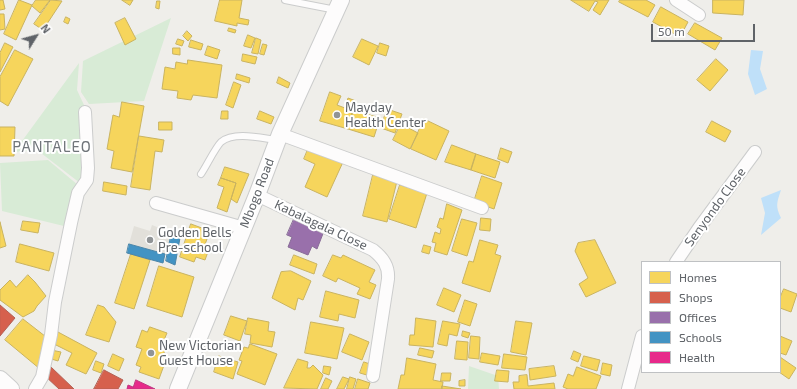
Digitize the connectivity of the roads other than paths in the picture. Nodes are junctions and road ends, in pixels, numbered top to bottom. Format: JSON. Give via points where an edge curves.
{"nodes":[{"id":1,"x":285,"y":0,"type":"edge"},
{"id":2,"x":676,"y":0,"type":"edge"},
{"id":3,"x":339,"y":5,"type":"edge"},
{"id":4,"x":699,"y":15,"type":"dead end"},
{"id":5,"x":85,"y":112,"type":"dead end"},
{"id":6,"x":279,"y":137,"type":"junction"},
{"id":7,"x":755,"y":152,"type":"dead end"},
{"id":8,"x":202,"y":174,"type":"dead end"},
{"id":9,"x":257,"y":195,"type":"junction"},
{"id":10,"x":156,"y":203,"type":"dead end"},
{"id":11,"x":482,"y":208,"type":"dead end"},
{"id":12,"x":244,"y":228,"type":"junction"},
{"id":13,"x":677,"y":261,"type":"edge"},
{"id":14,"x":641,"y":340,"type":"edge"},
{"id":15,"x":373,"y":376,"type":"dead end"},
{"id":16,"x":0,"y":379,"type":"edge"},
{"id":17,"x":11,"y":389,"type":"edge"},
{"id":18,"x":35,"y":389,"type":"edge"},
{"id":19,"x":178,"y":389,"type":"edge"},
{"id":20,"x":628,"y":389,"type":"edge"}],
"edges":[{"from":1,"to":3,"type":"lane"},
{"from":2,"to":4,"type":"street"},
{"from":3,"to":6,"type":"street","name":"Mbogo Road"},
{"from":5,"to":18,"type":"street","via":[[87,180],[78,193],[42,377]]},
{"from":6,"to":8,"type":"lane","via":[[233,137],[221,142]]},
{"from":6,"to":9,"type":"street","name":"Mbogo Road"},
{"from":6,"to":11,"type":"street"},
{"from":7,"to":13,"type":"street","name":"Senyondo Close"},
{"from":9,"to":12,"type":"street","name":"Mbogo Road"},
{"from":9,"to":15,"type":"street","name":"Kabalagala Close","via":[[373,250],[383,260],[389,270]]},
{"from":10,"to":12,"type":"street"},
{"from":12,"to":19,"type":"street","name":"Mbogo Road"},
{"from":14,"to":20,"type":"street"},
{"from":16,"to":17,"type":"street"}]}
